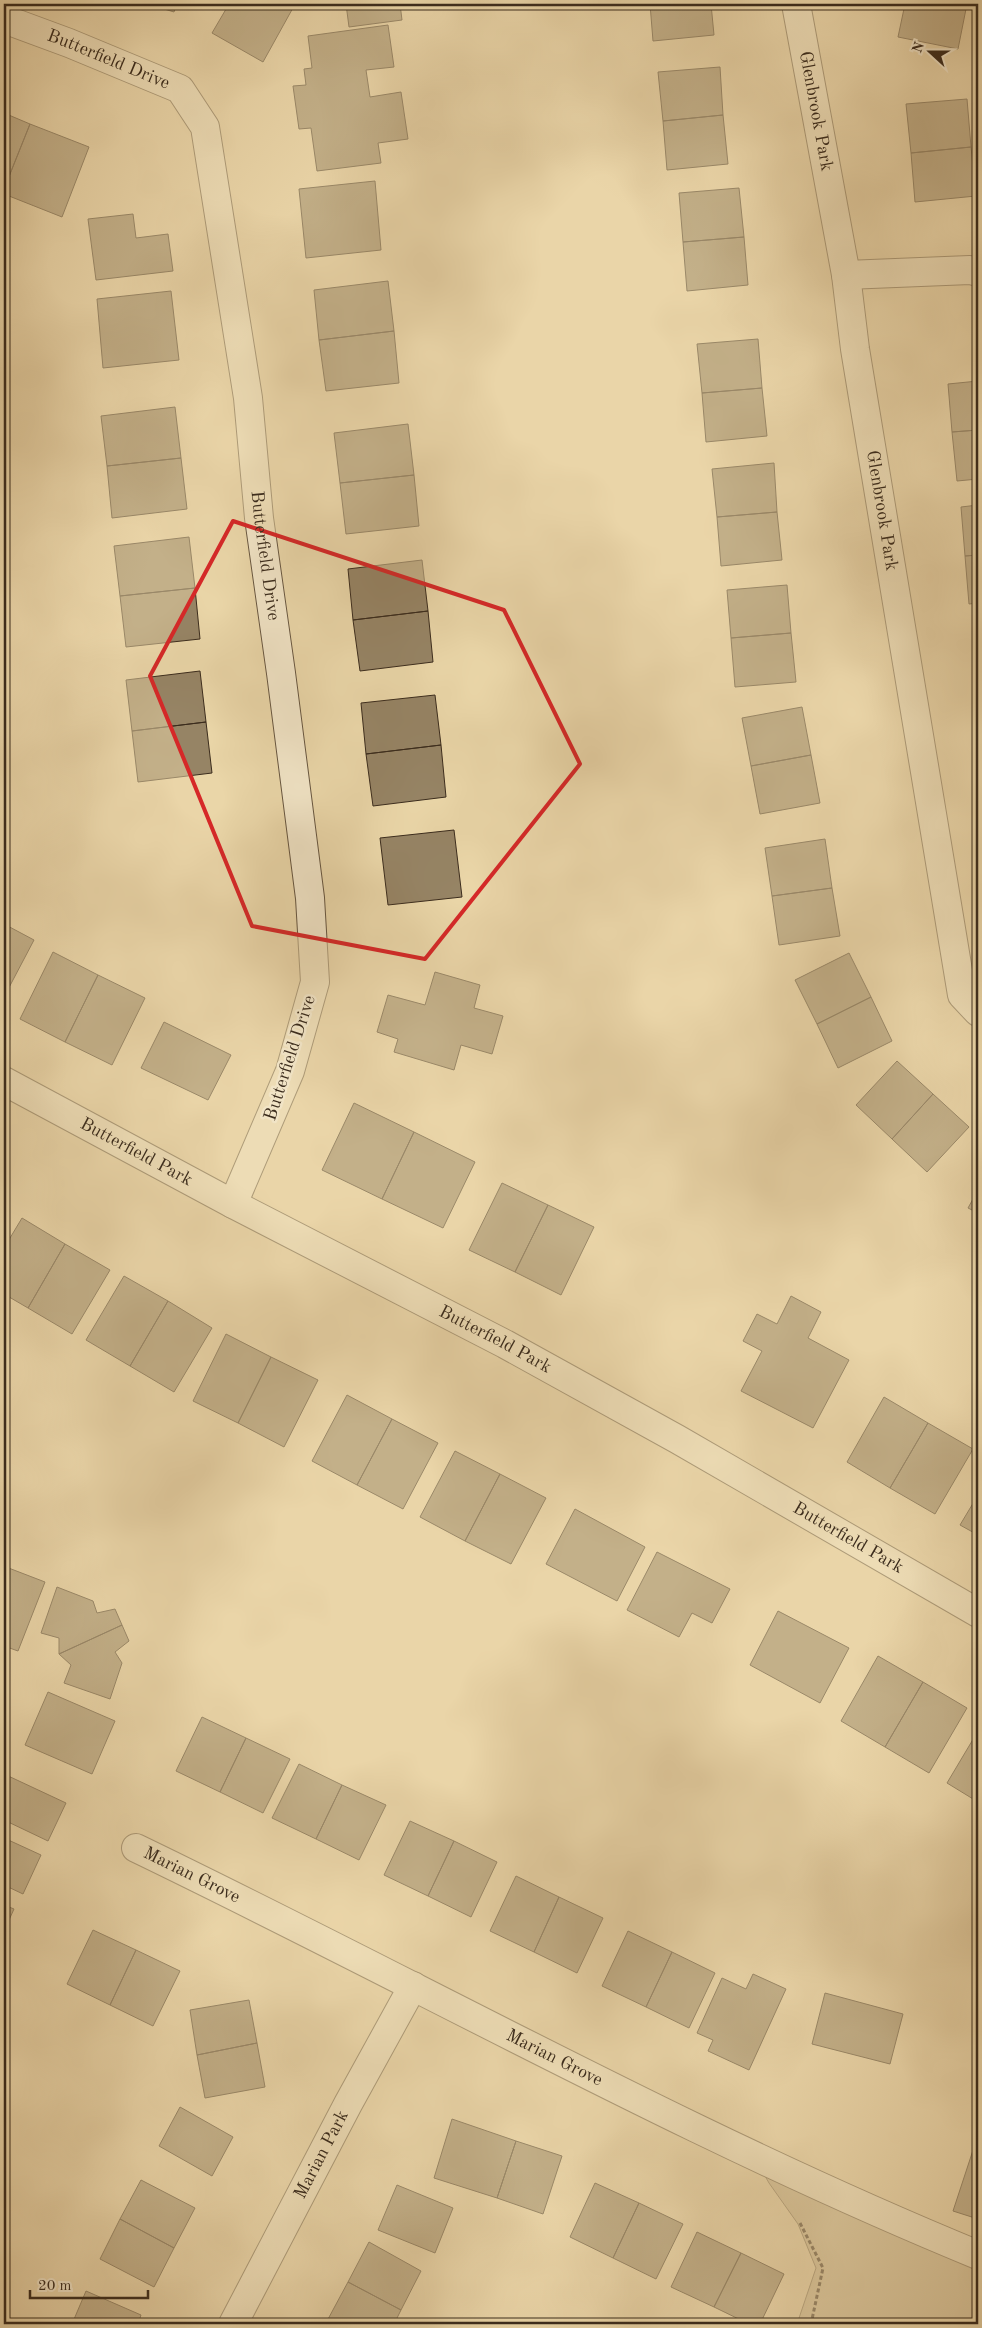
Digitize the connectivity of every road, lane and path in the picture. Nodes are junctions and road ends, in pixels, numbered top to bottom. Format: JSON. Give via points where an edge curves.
{"nodes":[{"id":1,"x":796,"y":4,"type":"edge"},
{"id":2,"x":4,"y":19,"type":"edge"},
{"id":3,"x":978,"y":272,"type":"edge"},
{"id":4,"x":846,"y":275,"type":"junction"},
{"id":5,"x":978,"y":1012,"type":"edge"},
{"id":6,"x":4,"y":1081,"type":"edge"},
{"id":7,"x":233,"y":1204,"type":"junction"},
{"id":8,"x":978,"y":1613,"type":"edge"},
{"id":9,"x":136,"y":1848,"type":"dead end"},
{"id":10,"x":413,"y":1986,"type":"junction"},
{"id":11,"x":800,"y":2223,"type":"dead end"},
{"id":12,"x":978,"y":2255,"type":"edge"},
{"id":13,"x":233,"y":2324,"type":"edge"},
{"id":14,"x":811,"y":2324,"type":"edge"}],
"edges":[{"from":1,"to":4,"type":"street","name":"Glenbrook Park"},
{"from":2,"to":7,"type":"street","name":"Butterfield Drive","via":[[180,89],[205,127],[248,398],[259,518],[310,898],[315,982],[290,1071]]},
{"from":3,"to":4,"type":"street"},
{"from":4,"to":5,"type":"street","name":"Glenbrook Park","via":[[855,349],[962,995]]},
{"from":6,"to":7,"type":"street","name":"Butterfield Park"},
{"from":7,"to":8,"type":"street","name":"Butterfield Park","via":[[505,1344]]},
{"from":9,"to":10,"type":"street","name":"Marian Grove"},
{"from":10,"to":12,"type":"street","name":"Marian Grove","via":[[803,2178]]},
{"from":10,"to":13,"type":"street","name":"Marian Park"},
{"from":11,"to":14,"type":"path","via":[[824,2268]]}]}
